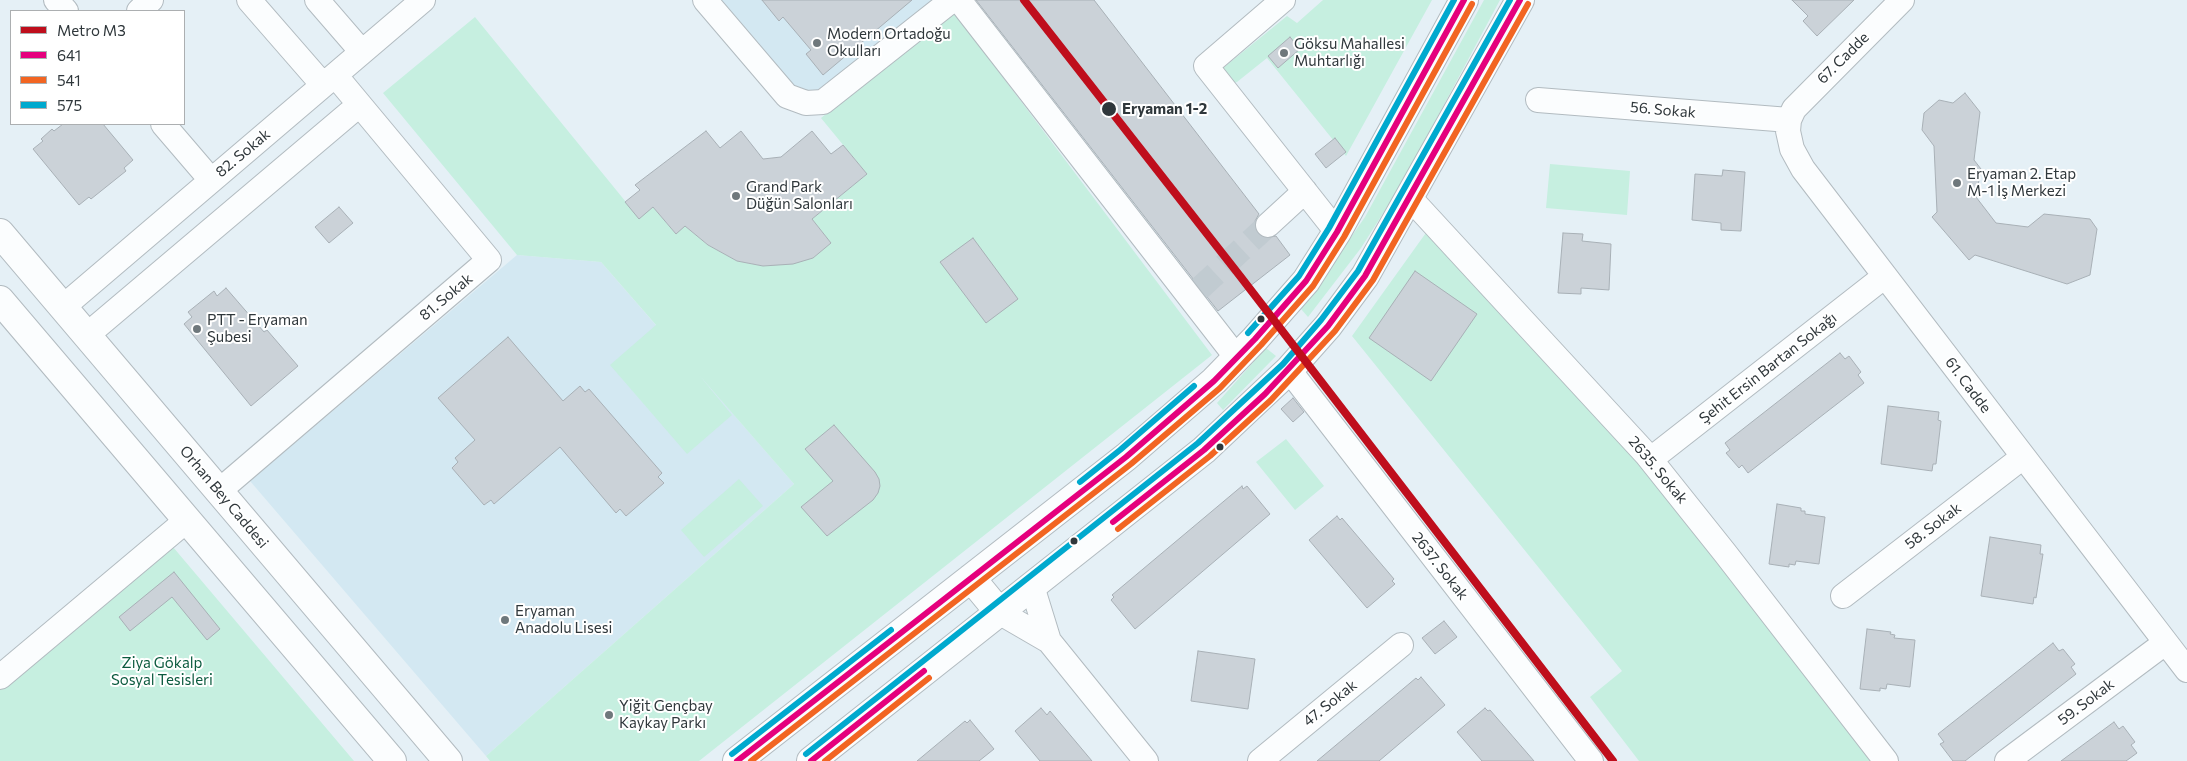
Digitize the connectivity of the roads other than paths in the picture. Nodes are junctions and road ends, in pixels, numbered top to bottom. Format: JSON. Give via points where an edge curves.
{"nodes":[{"id":1,"x":56,"y":0,"type":"edge"},
{"id":2,"x":151,"y":0,"type":"edge"},
{"id":3,"x":249,"y":0,"type":"edge"},
{"id":4,"x":317,"y":0,"type":"edge"},
{"id":5,"x":706,"y":0,"type":"edge"},
{"id":6,"x":952,"y":0,"type":"edge"},
{"id":7,"x":959,"y":0,"type":"edge"},
{"id":8,"x":1282,"y":0,"type":"edge"},
{"id":9,"x":1464,"y":0,"type":"edge"},
{"id":10,"x":1520,"y":0,"type":"edge"},
{"id":11,"x":1902,"y":0,"type":"edge"},
{"id":12,"x":414,"y":3,"type":"edge"},
{"id":13,"x":65,"y":10,"type":"edge"},
{"id":14,"x":140,"y":10,"type":"edge"},
{"id":15,"x":362,"y":52,"type":"junction"},
{"id":16,"x":329,"y":80,"type":"junction"},
{"id":17,"x":1538,"y":100,"type":"dead end"},
{"id":18,"x":359,"y":105,"type":"junction"},
{"id":19,"x":1789,"y":120,"type":"junction"},
{"id":20,"x":164,"y":125,"type":"edge"},
{"id":21,"x":211,"y":180,"type":"junction"},
{"id":22,"x":1305,"y":191,"type":"junction"},
{"id":23,"x":1409,"y":197,"type":"junction"},
{"id":24,"x":1268,"y":226,"type":"tunnel mouth"},
{"id":25,"x":1337,"y":232,"type":"junction"},
{"id":26,"x":0,"y":233,"type":"edge"},
{"id":27,"x":1885,"y":276,"type":"junction"},
{"id":28,"x":0,"y":300,"type":"edge"},
{"id":29,"x":63,"y":307,"type":"junction"},
{"id":30,"x":87,"y":335,"type":"junction"},
{"id":31,"x":1236,"y":358,"type":"junction"},
{"id":32,"x":1289,"y":370,"type":"junction"},
{"id":33,"x":2023,"y":457,"type":"junction"},
{"id":34,"x":1651,"y":459,"type":"junction"},
{"id":35,"x":219,"y":491,"type":"junction"},
{"id":36,"x":187,"y":520,"type":"junction"},
{"id":37,"x":1005,"y":551,"type":"junction"},
{"id":38,"x":971,"y":578,"type":"junction"},
{"id":39,"x":1032,"y":586,"type":"junction"},
{"id":40,"x":1842,"y":596,"type":"dead end"},
{"id":41,"x":999,"y":612,"type":"junction"},
{"id":42,"x":1049,"y":641,"type":"junction"},
{"id":43,"x":2165,"y":643,"type":"junction"},
{"id":44,"x":1401,"y":646,"type":"dead end"},
{"id":45,"x":2187,"y":670,"type":"edge"},
{"id":46,"x":0,"y":677,"type":"edge"},
{"id":47,"x":392,"y":761,"type":"edge"},
{"id":48,"x":448,"y":761,"type":"edge"},
{"id":49,"x":737,"y":761,"type":"edge"},
{"id":50,"x":811,"y":761,"type":"edge"},
{"id":51,"x":1146,"y":761,"type":"edge"},
{"id":52,"x":1260,"y":761,"type":"edge"},
{"id":53,"x":1591,"y":761,"type":"edge"},
{"id":54,"x":1886,"y":761,"type":"edge"},
{"id":55,"x":2007,"y":761,"type":"edge"}],
"edges":[{"from":1,"to":13,"type":"street"},
{"from":2,"to":14,"type":"street"},
{"from":3,"to":16,"type":"street","name":"81. Sokak"},
{"from":4,"to":15,"type":"street"},
{"from":5,"to":6,"type":"street","via":[[787,96],[806,103],[824,102]]},
{"from":7,"to":31,"type":"street","via":[[1194,293]]},
{"from":8,"to":22,"type":"street","via":[[1206,66]]},
{"from":9,"to":25,"type":"main road"},
{"from":10,"to":23,"type":"main road"},
{"from":11,"to":19,"type":"street","name":"67. Cadde","via":[[1799,104]]},
{"from":12,"to":15,"type":"street","name":"82. Sokak"},
{"from":15,"to":16,"type":"street","name":"82. Sokak"},
{"from":16,"to":18,"type":"street","name":"81. Sokak"},
{"from":16,"to":21,"type":"street","name":"82. Sokak"},
{"from":17,"to":19,"type":"street","name":"56. Sokak"},
{"from":18,"to":30,"type":"street"},
{"from":18,"to":35,"type":"street","name":"81. Sokak","via":[[489,260]]},
{"from":19,"to":27,"type":"street","name":"61. Cadde","via":[[1790,143],[1799,162]]},
{"from":20,"to":21,"type":"street"},
{"from":21,"to":29,"type":"street","name":"82. Sokak"},
{"from":22,"to":24,"type":"street"},
{"from":22,"to":25,"type":"street"},
{"from":23,"to":32,"type":"main road","via":[[1365,276],[1328,326]]},
{"from":23,"to":34,"type":"street","name":"2635. Sokak"},
{"from":25,"to":31,"type":"main road","via":[[1306,280]]},
{"from":26,"to":29,"type":"main road","name":"Orhan Bey Caddesi"},
{"from":27,"to":33,"type":"street","name":"61. Cadde"},
{"from":27,"to":34,"type":"street","name":"Şehit Ersin Bartan Sokağı"},
{"from":28,"to":36,"type":"main road"},
{"from":29,"to":30,"type":"main road","name":"Orhan Bey Caddesi"},
{"from":30,"to":35,"type":"main road","name":"Orhan Bey Caddesi"},
{"from":31,"to":37,"type":"main road","via":[[1214,381],[1126,456]]},
{"from":32,"to":39,"type":"main road","via":[[1204,450]]},
{"from":32,"to":53,"type":"street","name":"2637. Sokak"},
{"from":33,"to":40,"type":"street","name":"58. Sokak"},
{"from":33,"to":43,"type":"street","name":"61. Cadde"},
{"from":34,"to":54,"type":"street","name":"2635. Sokak"},
{"from":35,"to":48,"type":"main road","name":"Orhan Bey Caddesi"},
{"from":36,"to":46,"type":"street"},
{"from":36,"to":47,"type":"main road"},
{"from":37,"to":38,"type":"main road"},
{"from":37,"to":39,"type":"main road"},
{"from":38,"to":41,"type":"main road"},
{"from":38,"to":49,"type":"main road"},
{"from":39,"to":41,"type":"main road"},
{"from":39,"to":42,"type":"street"},
{"from":41,"to":42,"type":"street"},
{"from":41,"to":50,"type":"main road"},
{"from":42,"to":51,"type":"street"},
{"from":43,"to":45,"type":"street","name":"61. Cadde"},
{"from":43,"to":55,"type":"street","name":"59. Sokak"},
{"from":44,"to":52,"type":"street","name":"47. Sokak"}]}
